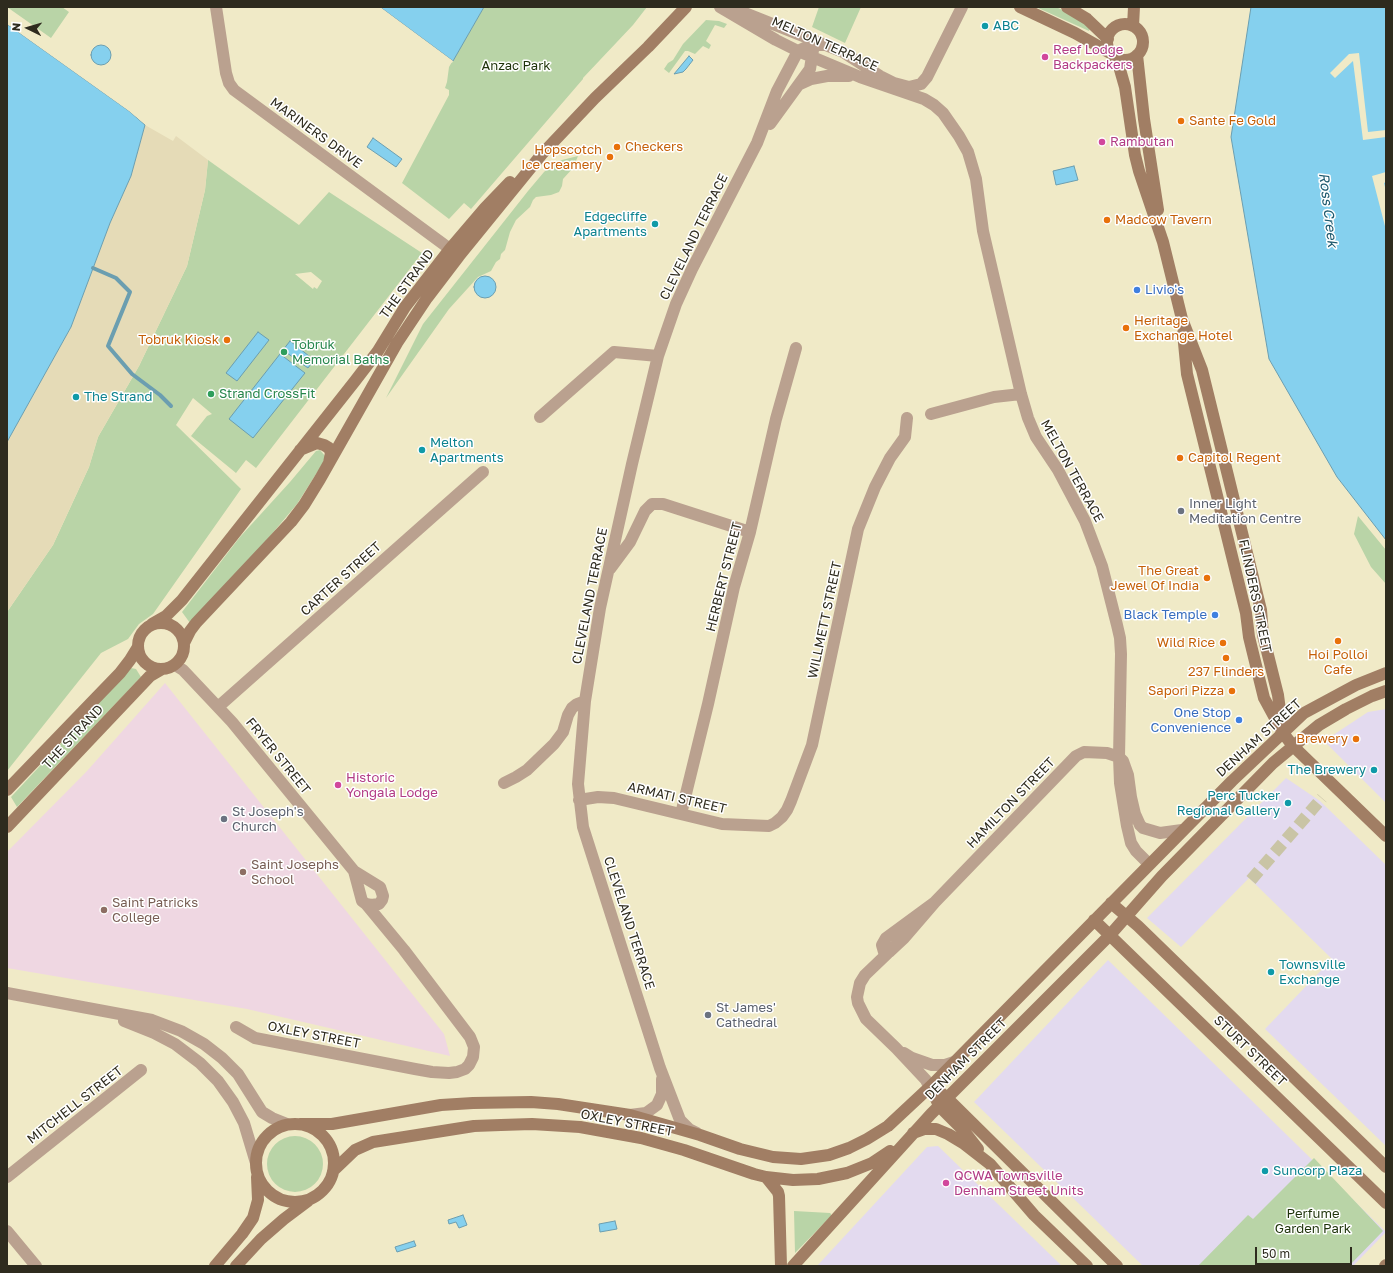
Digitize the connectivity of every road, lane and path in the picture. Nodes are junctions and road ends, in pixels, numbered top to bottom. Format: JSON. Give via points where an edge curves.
{"nodes":[{"id":1,"x":216,"y":7,"type":"edge"},
{"id":2,"x":686,"y":7,"type":"edge"},
{"id":3,"x":720,"y":7,"type":"edge"},
{"id":4,"x":730,"y":7,"type":"edge"},
{"id":5,"x":962,"y":7,"type":"edge"},
{"id":6,"x":1020,"y":7,"type":"edge"},
{"id":7,"x":1067,"y":7,"type":"edge"},
{"id":8,"x":1134,"y":7,"type":"edge"},
{"id":9,"x":1133,"y":26,"type":"junction"},
{"id":10,"x":799,"y":34,"type":"junction"},
{"id":11,"x":1108,"y":39,"type":"junction"},
{"id":12,"x":826,"y":45,"type":"junction"},
{"id":13,"x":798,"y":51,"type":"junction"},
{"id":14,"x":812,"y":51,"type":"junction"},
{"id":15,"x":1113,"y":55,"type":"junction"},
{"id":16,"x":1137,"y":55,"type":"junction"},
{"id":17,"x":860,"y":77,"type":"junction"},
{"id":18,"x":927,"y":77,"type":"junction"},
{"id":19,"x":799,"y":84,"type":"junction"},
{"id":20,"x":943,"y":113,"type":"junction"},
{"id":21,"x":757,"y":143,"type":"junction"},
{"id":22,"x":1163,"y":242,"type":"junction"},
{"id":23,"x":454,"y":252,"type":"junction"},
{"id":24,"x":796,"y":348,"type":"dead end"},
{"id":25,"x":658,"y":356,"type":"junction"},
{"id":26,"x":1021,"y":394,"type":"junction"},
{"id":27,"x":931,"y":414,"type":"dead end"},
{"id":28,"x":540,"y":418,"type":"dead end"},
{"id":29,"x":907,"y":418,"type":"dead end"},
{"id":30,"x":299,"y":451,"type":"junction"},
{"id":31,"x":329,"y":464,"type":"junction"},
{"id":32,"x":483,"y":472,"type":"dead end"},
{"id":33,"x":750,"y":532,"type":"junction"},
{"id":34,"x":607,"y":572,"type":"junction"},
{"id":35,"x":152,"y":624,"type":"junction"},
{"id":36,"x":184,"y":644,"type":"junction"},
{"id":37,"x":138,"y":647,"type":"junction"},
{"id":38,"x":175,"y":665,"type":"junction"},
{"id":39,"x":162,"y":669,"type":"junction"},
{"id":40,"x":1386,"y":673,"type":"edge"},
{"id":41,"x":1386,"y":691,"type":"edge"},
{"id":42,"x":1386,"y":695,"type":"edge"},
{"id":43,"x":1372,"y":696,"type":"junction"},
{"id":44,"x":585,"y":701,"type":"junction"},
{"id":45,"x":218,"y":708,"type":"junction"},
{"id":46,"x":1283,"y":733,"type":"junction"},
{"id":47,"x":1293,"y":746,"type":"junction"},
{"id":48,"x":1119,"y":757,"type":"junction"},
{"id":49,"x":504,"y":782,"type":"dead end"},
{"id":50,"x":7,"y":790,"type":"edge"},
{"id":51,"x":579,"y":800,"type":"junction"},
{"id":52,"x":681,"y":814,"type":"junction"},
{"id":53,"x":1140,"y":825,"type":"junction"},
{"id":54,"x":769,"y":826,"type":"joint"},
{"id":55,"x":7,"y":827,"type":"edge"},
{"id":56,"x":1128,"y":829,"type":"junction"},
{"id":57,"x":1182,"y":830,"type":"junction"},
{"id":58,"x":1386,"y":836,"type":"edge"},
{"id":59,"x":1149,"y":864,"type":"junction"},
{"id":60,"x":354,"y":871,"type":"junction"},
{"id":61,"x":1162,"y":876,"type":"junction"},
{"id":62,"x":1111,"y":903,"type":"junction"},
{"id":63,"x":366,"y":904,"type":"junction"},
{"id":64,"x":1128,"y":917,"type":"junction"},
{"id":65,"x":1094,"y":920,"type":"junction"},
{"id":66,"x":1110,"y":935,"type":"junction"},
{"id":67,"x":7,"y":993,"type":"edge"},
{"id":68,"x":100,"y":1011,"type":"junction"},
{"id":69,"x":236,"y":1027,"type":"dead end"},
{"id":70,"x":204,"y":1044,"type":"junction"},
{"id":71,"x":896,"y":1048,"type":"junction"},
{"id":72,"x":954,"y":1062,"type":"junction"},
{"id":73,"x":660,"y":1068,"type":"junction"},
{"id":74,"x":415,"y":1069,"type":"joint"},
{"id":75,"x":141,"y":1070,"type":"dead end"},
{"id":76,"x":211,"y":1074,"type":"junction"},
{"id":77,"x":929,"y":1084,"type":"junction"},
{"id":78,"x":939,"y":1106,"type":"junction"},
{"id":79,"x":630,"y":1115,"type":"junction"},
{"id":80,"x":287,"y":1124,"type":"junction"},
{"id":81,"x":301,"y":1124,"type":"junction"},
{"id":82,"x":912,"y":1134,"type":"junction"},
{"id":83,"x":700,"y":1135,"type":"junction"},
{"id":84,"x":849,"y":1148,"type":"joint"},
{"id":85,"x":990,"y":1164,"type":"junction"},
{"id":86,"x":256,"y":1165,"type":"junction"},
{"id":87,"x":1386,"y":1168,"type":"edge"},
{"id":88,"x":333,"y":1170,"type":"junction"},
{"id":89,"x":7,"y":1177,"type":"edge"},
{"id":90,"x":766,"y":1177,"type":"junction"},
{"id":91,"x":312,"y":1198,"type":"junction"},
{"id":92,"x":1386,"y":1203,"type":"edge"},
{"id":93,"x":7,"y":1231,"type":"edge"},
{"id":94,"x":36,"y":1266,"type":"edge"},
{"id":95,"x":215,"y":1266,"type":"edge"},
{"id":96,"x":236,"y":1266,"type":"edge"},
{"id":97,"x":780,"y":1266,"type":"edge"},
{"id":98,"x":793,"y":1266,"type":"edge"},
{"id":99,"x":1086,"y":1266,"type":"edge"},
{"id":100,"x":1117,"y":1266,"type":"edge"}],
"edges":[{"from":1,"to":23,"type":"street","name":"MARINERS DRIVE","via":[[226,73],[234,90]]},
{"from":2,"to":23,"type":"main road","name":"THE STRAND","via":[[542,154],[494,198]]},
{"from":3,"to":13,"type":"street","name":"MELTON TERRACE"},
{"from":4,"to":10,"type":"street","name":"MELTON TERRACE"},
{"from":5,"to":18,"type":"street"},
{"from":6,"to":15,"type":"main road","via":[[1075,33]]},
{"from":7,"to":11,"type":"main road","via":[[1086,19]]},
{"from":8,"to":9,"type":"main road"},
{"from":9,"to":11,"type":"main road","via":[[1124,24],[1115,27]]},
{"from":9,"to":16,"type":"main road","via":[[1142,37],[1142,47]]},
{"from":10,"to":12,"type":"street","name":"MELTON TERRACE"},
{"from":10,"to":14,"type":"street","via":[[806,39]]},
{"from":11,"to":15,"type":"main road"},
{"from":12,"to":14,"type":"street"},
{"from":12,"to":18,"type":"street","name":"MELTON TERRACE","via":[[852,56],[880,76],[904,87],[917,86]]},
{"from":13,"to":14,"type":"street","name":"MELTON TERRACE"},
{"from":13,"to":21,"type":"street","name":"CLEVELAND TERRACE","via":[[777,91]]},
{"from":14,"to":17,"type":"street","name":"MELTON TERRACE"},
{"from":14,"to":19,"type":"street","name":"CLEVELAND TERRACE","via":[[810,69]]},
{"from":15,"to":16,"type":"main road","via":[[1123,59]]},
{"from":15,"to":22,"type":"main road","name":"FLINDERS STREET","via":[[1125,87],[1139,171]]},
{"from":16,"to":22,"type":"main road","name":"FLINDERS STREET"},
{"from":17,"to":19,"type":"street","via":[[827,76]]},
{"from":17,"to":20,"type":"street","name":"MELTON TERRACE","via":[[919,97]]},
{"from":18,"to":20,"type":"street","name":"MELTON TERRACE","via":[[927,88]]},
{"from":19,"to":21,"type":"street","name":"CLEVELAND TERRACE"},
{"from":20,"to":26,"type":"street","name":"MELTON TERRACE","via":[[964,144],[974,168],[983,231]]},
{"from":21,"to":25,"type":"street","name":"CLEVELAND TERRACE","via":[[692,269],[676,304]]},
{"from":22,"to":46,"type":"main road","name":"FLINDERS STREET","via":[[1182,319],[1202,370],[1261,610],[1263,635],[1278,695]]},
{"from":23,"to":30,"type":"main road","name":"THE STRAND","via":[[404,307],[366,367]]},
{"from":23,"to":31,"type":"main road","name":"THE STRAND","via":[[397,343]]},
{"from":24,"to":33,"type":"street","name":"HERBERT STREET","via":[[776,419]]},
{"from":25,"to":28,"type":"street","via":[[614,352]]},
{"from":25,"to":34,"type":"street","name":"CLEVELAND TERRACE"},
{"from":26,"to":27,"type":"street","via":[[994,397]]},
{"from":26,"to":48,"type":"street","name":"MELTON TERRACE","via":[[1032,428],[1079,509],[1102,566],[1120,638]]},
{"from":29,"to":54,"type":"street","name":"WILLMETT STREET","via":[[905,437],[890,458],[875,487],[858,529],[812,745],[787,810]]},
{"from":30,"to":31,"type":"main road","via":[[313,444],[322,444],[328,447],[331,453]]},
{"from":30,"to":35,"type":"main road","name":"THE STRAND","via":[[182,600],[166,616]]},
{"from":31,"to":36,"type":"main road","name":"THE STRAND","via":[[291,522],[196,624]]},
{"from":32,"to":45,"type":"street","name":"CARTER STREET"},
{"from":33,"to":34,"type":"street","via":[[663,504],[652,504],[645,511],[630,542]]},
{"from":33,"to":52,"type":"street","name":"HERBERT STREET","via":[[734,587]]},
{"from":34,"to":44,"type":"street","name":"CLEVELAND TERRACE"},
{"from":35,"to":36,"type":"main road","via":[[160,622],[174,626]]},
{"from":35,"to":37,"type":"main road","via":[[141,634]]},
{"from":36,"to":38,"type":"main road","via":[[184,653]]},
{"from":37,"to":39,"type":"main road","via":[[146,664]]},
{"from":37,"to":50,"type":"main road","name":"THE STRAND","via":[[120,672]]},
{"from":38,"to":39,"type":"main road"},
{"from":38,"to":45,"type":"street","name":"FRYER STREET","via":[[183,670]]},
{"from":39,"to":55,"type":"main road","name":"THE STRAND","via":[[150,676]]},
{"from":40,"to":46,"type":"main road","name":"DENHAM STREET","via":[[1318,705]]},
{"from":41,"to":43,"type":"main road","name":"DENHAM STREET"},
{"from":42,"to":43,"type":"street"},
{"from":43,"to":47,"type":"main road","name":"DENHAM STREET","via":[[1319,725]]},
{"from":44,"to":49,"type":"street","via":[[572,708],[563,732],[554,744],[527,770]]},
{"from":44,"to":51,"type":"street","name":"CLEVELAND TERRACE","via":[[578,773]]},
{"from":45,"to":60,"type":"street","name":"FRYER STREET"},
{"from":46,"to":47,"type":"main road"},
{"from":46,"to":57,"type":"main road","name":"DENHAM STREET"},
{"from":47,"to":58,"type":"main road"},
{"from":47,"to":61,"type":"main road","name":"DENHAM STREET","via":[[1273,763]]},
{"from":48,"to":53,"type":"street","name":"MELTON TERRACE","via":[[1127,769],[1132,804]]},
{"from":48,"to":56,"type":"street","name":"MELTON TERRACE","via":[[1120,783]]},
{"from":48,"to":71,"type":"street","name":"HAMILTON STREET","via":[[1089,752],[1076,756],[862,979],[857,997],[860,1009],[866,1019]]},
{"from":51,"to":52,"type":"street","name":"ARMATI STREET","via":[[610,798]]},
{"from":51,"to":73,"type":"street","name":"CLEVELAND TERRACE","via":[[583,827]]},
{"from":52,"to":54,"type":"street","name":"ARMATI STREET","via":[[722,824]]},
{"from":53,"to":56,"type":"street"},
{"from":53,"to":57,"type":"street","via":[[1154,832]]},
{"from":56,"to":59,"type":"street","name":"MELTON TERRACE","via":[[1134,848]]},
{"from":57,"to":59,"type":"main road","name":"DENHAM STREET"},
{"from":59,"to":61,"type":"main road"},
{"from":59,"to":62,"type":"main road","name":"DENHAM STREET"},
{"from":60,"to":63,"type":"street","name":"FRYER STREET","via":[[361,898]]},
{"from":60,"to":63,"type":"street","name":"FRYER STREET","via":[[378,885],[382,891],[379,904]]},
{"from":61,"to":64,"type":"main road","name":"DENHAM STREET"},
{"from":62,"to":64,"type":"main road","name":"STURT STREET"},
{"from":62,"to":65,"type":"main road","name":"DENHAM STREET"},
{"from":63,"to":74,"type":"street","name":"FRYER STREET","via":[[453,1013],[474,1047],[471,1062],[462,1071],[440,1073]]},
{"from":64,"to":66,"type":"main road","name":"DENHAM STREET"},
{"from":64,"to":87,"type":"main road","name":"STURT STREET"},
{"from":65,"to":66,"type":"main road","name":"STURT STREET"},
{"from":65,"to":72,"type":"main road","name":"DENHAM STREET"},
{"from":66,"to":78,"type":"main road","name":"DENHAM STREET"},
{"from":66,"to":92,"type":"main road","name":"STURT STREET"},
{"from":67,"to":68,"type":"street"},
{"from":68,"to":70,"type":"street","via":[[152,1020],[181,1031]]},
{"from":68,"to":76,"type":"street","via":[[164,1038],[188,1053]]},
{"from":69,"to":74,"type":"street","name":"OXLEY STREET","via":[[255,1038]]},
{"from":70,"to":76,"type":"street","via":[[204,1060]]},
{"from":70,"to":80,"type":"street","via":[[234,1070],[262,1112]]},
{"from":71,"to":72,"type":"street","via":[[912,1058],[932,1065]]},
{"from":71,"to":77,"type":"street"},
{"from":72,"to":77,"type":"main road","name":"DENHAM STREET"},
{"from":73,"to":79,"type":"street","name":"CLEVELAND TERRACE","via":[[662,1087],[657,1106],[646,1113]]},
{"from":73,"to":83,"type":"street","name":"CLEVELAND TERRACE","via":[[680,1120]]},
{"from":75,"to":89,"type":"street","name":"MITCHELL STREET"},
{"from":76,"to":86,"type":"street","via":[[239,1114],[249,1137]]},
{"from":77,"to":78,"type":"main road"},
{"from":77,"to":78,"type":"main road","via":[[932,1102]]},
{"from":77,"to":84,"type":"main road","name":"DENHAM STREET","via":[[888,1126]]},
{"from":78,"to":82,"type":"main road","name":"DENHAM STREET"},
{"from":78,"to":85,"type":"main road"},
{"from":78,"to":100,"type":"main road"},
{"from":79,"to":81,"type":"main road","name":"OXLEY STREET","via":[[558,1104],[487,1102],[441,1105],[332,1124]]},
{"from":79,"to":83,"type":"main road","name":"OXLEY STREET"},
{"from":80,"to":81,"type":"main road"},
{"from":80,"to":86,"type":"main road","via":[[275,1129],[265,1138],[258,1150]]},
{"from":81,"to":88,"type":"main road","via":[[318,1130],[324,1136],[333,1152]]},
{"from":82,"to":85,"type":"main road","via":[[924,1129],[940,1130]]},
{"from":82,"to":90,"type":"main road","name":"OXLEY STREET","via":[[880,1158],[848,1173],[806,1180]]},
{"from":82,"to":98,"type":"main road","name":"DENHAM STREET"},
{"from":83,"to":84,"type":"main road","name":"OXLEY STREET","via":[[773,1157],[801,1159],[829,1155]]},
{"from":85,"to":99,"type":"main road","via":[[1034,1215]]},
{"from":86,"to":91,"type":"main road","via":[[261,1182],[270,1193],[291,1202]]},
{"from":86,"to":95,"type":"main road","via":[[258,1200],[253,1218]]},
{"from":88,"to":90,"type":"main road","name":"OXLEY STREET","via":[[355,1150],[382,1140],[474,1126],[532,1124],[580,1127],[641,1138]]},
{"from":88,"to":91,"type":"main road","via":[[328,1184]]},
{"from":90,"to":97,"type":"main road","via":[[779,1196]]},
{"from":91,"to":96,"type":"main road","via":[[261,1239]]},
{"from":93,"to":94,"type":"street"}]}
